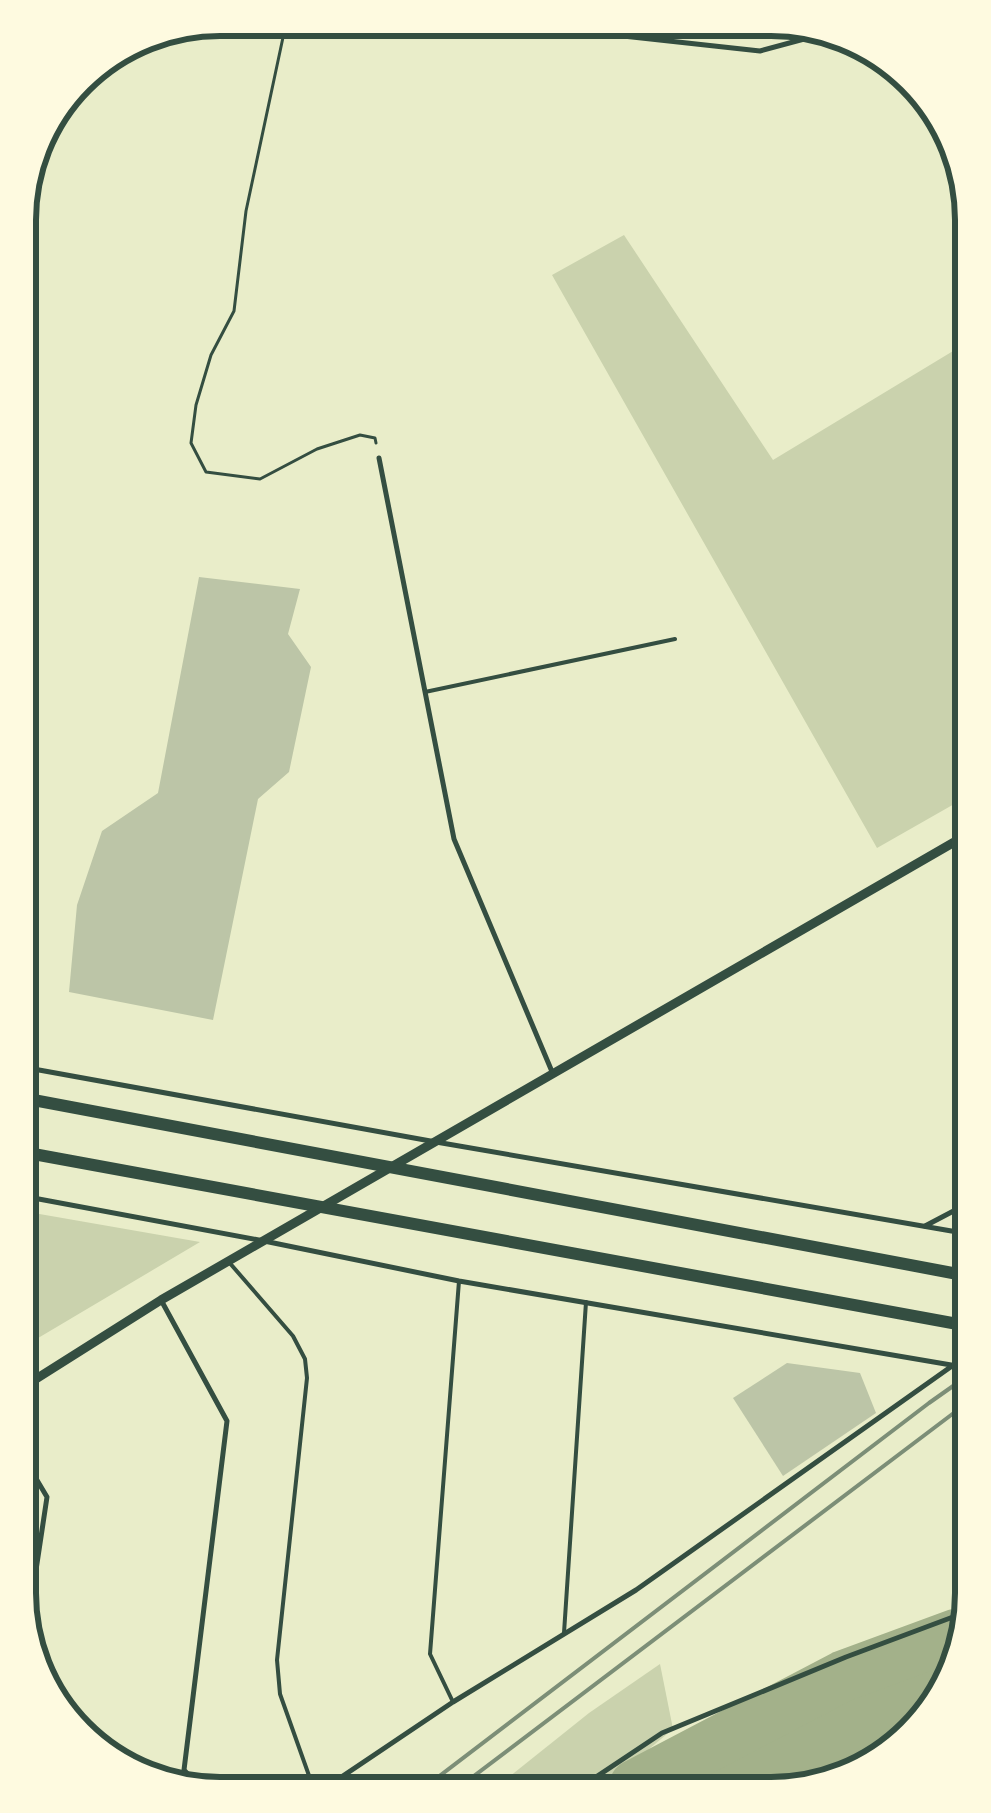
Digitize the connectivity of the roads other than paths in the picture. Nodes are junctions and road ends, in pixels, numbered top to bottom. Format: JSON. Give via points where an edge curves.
{"nodes":[{"id":1,"x":623,"y":36,"type":"edge"},
{"id":2,"x":803,"y":39,"type":"edge"},
{"id":3,"x":379,"y":458,"type":"road end"},
{"id":4,"x":675,"y":639,"type":"dead end"},
{"id":5,"x":425,"y":692,"type":"junction"},
{"id":6,"x":955,"y":842,"type":"edge"},
{"id":7,"x":36,"y":1069,"type":"edge"},
{"id":8,"x":553,"y":1075,"type":"junction"},
{"id":9,"x":36,"y":1101,"type":"edge"},
{"id":10,"x":436,"y":1142,"type":"junction"},
{"id":11,"x":36,"y":1154,"type":"edge"},
{"id":12,"x":36,"y":1199,"type":"edge"},
{"id":13,"x":955,"y":1210,"type":"edge"},
{"id":14,"x":924,"y":1226,"type":"junction"},
{"id":15,"x":955,"y":1232,"type":"edge"},
{"id":16,"x":264,"y":1240,"type":"junction"},
{"id":17,"x":228,"y":1261,"type":"junction"},
{"id":18,"x":955,"y":1273,"type":"edge"},
{"id":19,"x":459,"y":1281,"type":"junction"},
{"id":20,"x":161,"y":1300,"type":"junction"},
{"id":21,"x":586,"y":1302,"type":"junction"},
{"id":22,"x":955,"y":1324,"type":"edge"},
{"id":23,"x":952,"y":1365,"type":"junction"},
{"id":24,"x":955,"y":1366,"type":"edge"},
{"id":25,"x":36,"y":1379,"type":"edge"},
{"id":26,"x":36,"y":1478,"type":"edge"},
{"id":27,"x":36,"y":1570,"type":"edge"},
{"id":28,"x":953,"y":1617,"type":"edge"},
{"id":29,"x":564,"y":1633,"type":"junction"},
{"id":30,"x":453,"y":1702,"type":"junction"},
{"id":31,"x":187,"y":1774,"type":"edge"},
{"id":32,"x":310,"y":1777,"type":"edge"},
{"id":33,"x":341,"y":1777,"type":"edge"},
{"id":34,"x":596,"y":1777,"type":"edge"}],
"edges":[{"from":1,"to":2,"type":"street","via":[[760,51]]},
{"from":3,"to":5,"type":"street"},
{"from":4,"to":5,"type":"lane"},
{"from":5,"to":8,"type":"street","via":[[454,839]]},
{"from":6,"to":8,"type":"street"},
{"from":7,"to":10,"type":"street"},
{"from":8,"to":10,"type":"street"},
{"from":9,"to":18,"type":"main road"},
{"from":10,"to":14,"type":"street"},
{"from":10,"to":16,"type":"street"},
{"from":11,"to":22,"type":"main road"},
{"from":12,"to":16,"type":"street"},
{"from":13,"to":14,"type":"street"},
{"from":14,"to":15,"type":"street"},
{"from":16,"to":17,"type":"street"},
{"from":16,"to":19,"type":"street"},
{"from":17,"to":20,"type":"street"},
{"from":17,"to":32,"type":"lane","via":[[293,1336],[305,1359],[307,1378],[277,1660],[280,1694]]},
{"from":19,"to":21,"type":"street"},
{"from":19,"to":30,"type":"lane","via":[[430,1654]]},
{"from":20,"to":25,"type":"street"},
{"from":20,"to":31,"type":"street","via":[[226,1421],[184,1770]]},
{"from":21,"to":23,"type":"street"},
{"from":21,"to":29,"type":"lane"},
{"from":23,"to":24,"type":"street"},
{"from":23,"to":29,"type":"street","via":[[636,1590]]},
{"from":26,"to":27,"type":"street","via":[[47,1497]]},
{"from":28,"to":34,"type":"street","via":[[846,1657],[662,1733]]},
{"from":29,"to":30,"type":"street"},
{"from":30,"to":33,"type":"street"}]}
